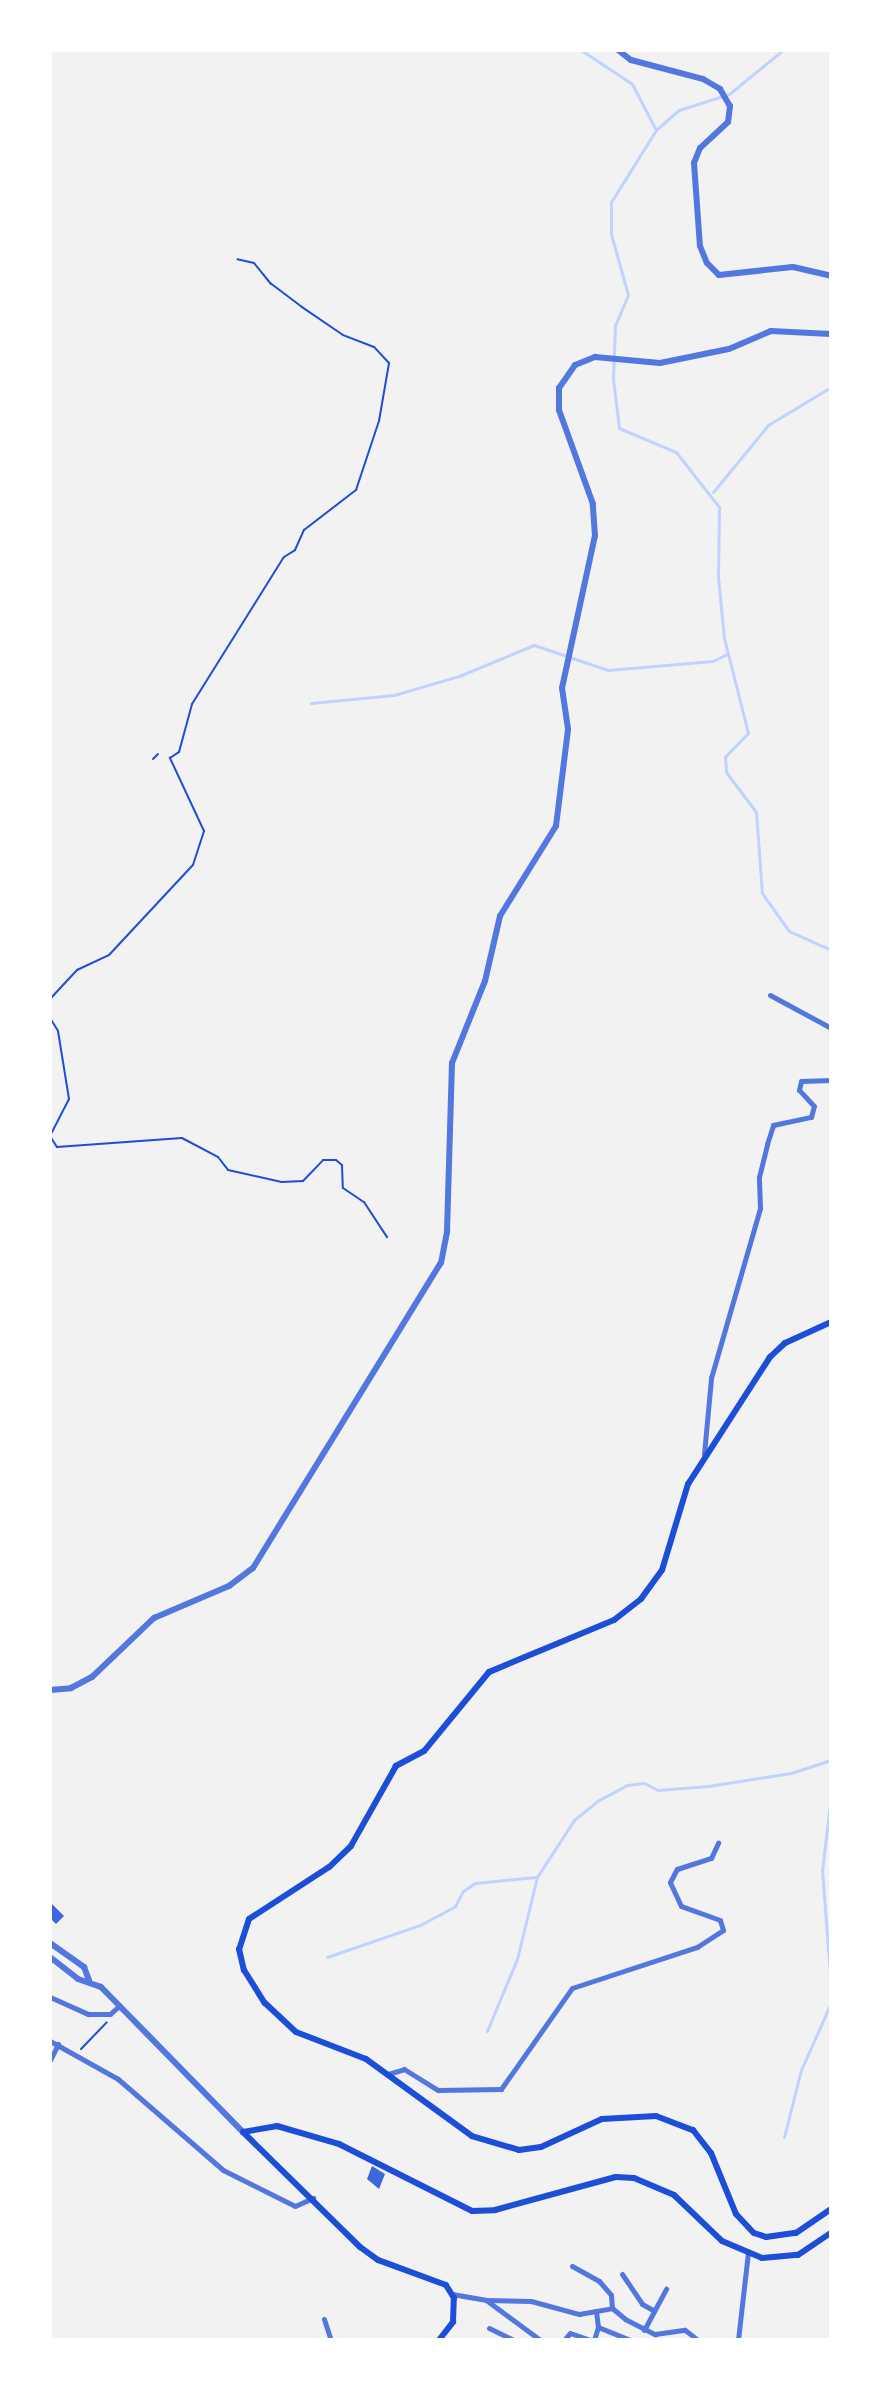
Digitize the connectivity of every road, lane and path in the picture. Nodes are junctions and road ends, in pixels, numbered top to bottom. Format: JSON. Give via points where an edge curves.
{"nodes":[{"id":1,"x":618,"y":50,"type":"edge"},
{"id":2,"x":237,"y":259,"type":"dead end"},
{"id":3,"x":831,"y":276,"type":"edge"},
{"id":4,"x":831,"y":334,"type":"edge"},
{"id":5,"x":158,"y":754,"type":"dead end"},
{"id":6,"x":153,"y":759,"type":"dead end"},
{"id":7,"x":770,"y":995,"type":"dead end"},
{"id":8,"x":50,"y":999,"type":"edge"},
{"id":9,"x":50,"y":1018,"type":"edge"},
{"id":10,"x":831,"y":1028,"type":"edge"},
{"id":11,"x":831,"y":1080,"type":"edge"},
{"id":12,"x":387,"y":1237,"type":"dead end"},
{"id":13,"x":831,"y":1322,"type":"edge"},
{"id":14,"x":704,"y":1454,"type":"junction"},
{"id":15,"x":50,"y":1690,"type":"edge"},
{"id":16,"x":718,"y":1843,"type":"dead end"},
{"id":17,"x":50,"y":1943,"type":"edge"},
{"id":18,"x":50,"y":1957,"type":"edge"},
{"id":19,"x":89,"y":1980,"type":"junction"},
{"id":20,"x":50,"y":1997,"type":"edge"},
{"id":21,"x":121,"y":2006,"type":"junction"},
{"id":22,"x":50,"y":2041,"type":"edge"},
{"id":23,"x":58,"y":2044,"type":"junction"},
{"id":24,"x":76,"y":2054,"type":"junction"},
{"id":25,"x":50,"y":2060,"type":"edge"},
{"id":26,"x":388,"y":2074,"type":"junction"},
{"id":27,"x":243,"y":2132,"type":"junction"},
{"id":28,"x":313,"y":2198,"type":"junction"},
{"id":29,"x":831,"y":2209,"type":"edge"},
{"id":30,"x":831,"y":2233,"type":"edge"},
{"id":31,"x":748,"y":2251,"type":"junction"},
{"id":32,"x":572,"y":2266,"type":"dead end"},
{"id":33,"x":622,"y":2274,"type":"dead end"},
{"id":34,"x":666,"y":2289,"type":"dead end"},
{"id":35,"x":452,"y":2294,"type":"junction"},
{"id":36,"x":486,"y":2300,"type":"junction"},
{"id":37,"x":612,"y":2308,"type":"junction"},
{"id":38,"x":653,"y":2310,"type":"junction"},
{"id":39,"x":596,"y":2311,"type":"junction"},
{"id":40,"x":324,"y":2319,"type":"dead end"},
{"id":41,"x":598,"y":2327,"type":"junction"},
{"id":42,"x":489,"y":2328,"type":"dead end"},
{"id":43,"x":645,"y":2330,"type":"junction"},
{"id":44,"x":529,"y":2331,"type":"junction"},
{"id":45,"x":677,"y":2336,"type":"edge"},
{"id":46,"x":331,"y":2340,"type":"edge"},
{"id":47,"x":439,"y":2340,"type":"edge"},
{"id":48,"x":514,"y":2340,"type":"edge"},
{"id":49,"x":525,"y":2340,"type":"edge"},
{"id":50,"x":540,"y":2340,"type":"edge"},
{"id":51,"x":564,"y":2340,"type":"edge"},
{"id":52,"x":592,"y":2340,"type":"edge"},
{"id":53,"x":631,"y":2340,"type":"edge"},
{"id":54,"x":649,"y":2340,"type":"edge"},
{"id":55,"x":698,"y":2340,"type":"edge"},
{"id":56,"x":738,"y":2340,"type":"edge"}],
"edges":[{"from":1,"to":3,"type":"street","via":[[631,60],[703,79],[720,89],[730,106],[728,122],[700,148],[694,163],[700,246],[707,263],[719,275],[793,267]]},
{"from":2,"to":8,"type":"path","via":[[254,263],[271,284],[343,335],[374,347],[389,363],[379,421],[356,490],[304,530],[192,704],[179,752],[170,758],[204,831],[193,865],[109,955],[77,970]]},
{"from":4,"to":15,"type":"street","via":[[771,331],[729,349],[641,362],[595,357],[575,365],[559,388],[559,410],[593,504],[595,536],[562,688],[568,729],[556,826],[500,916],[485,981],[452,1063],[447,1231],[435,1275],[253,1568],[229,1586],[154,1618],[92,1677],[71,1688]]},
{"from":5,"to":6,"type":"path"},
{"from":7,"to":10,"type":"street"},
{"from":9,"to":12,"type":"path","via":[[58,1031],[69,1099],[50,1136],[57,1147],[182,1138],[218,1157],[228,1170],[282,1182],[303,1181],[323,1160],[336,1160],[342,1165],[343,1188],[364,1202]]},
{"from":11,"to":14,"type":"street","via":[[801,1081],[799,1090],[814,1106],[811,1117],[773,1125],[759,1177],[760,1208],[711,1378]]},
{"from":13,"to":14,"type":"main road","via":[[785,1343],[770,1357]]},
{"from":14,"to":26,"type":"main road","via":[[688,1484],[662,1570],[641,1599],[614,1620],[489,1672],[424,1751],[396,1766],[351,1846],[242,1928],[244,1970],[283,2021]]},
{"from":16,"to":26,"type":"street","via":[[711,1858],[677,1869],[670,1882],[681,1906],[720,1920],[723,1930],[697,1947],[572,1988],[501,2089],[438,2090],[404,2069]]},
{"from":17,"to":19,"type":"street","via":[[84,1967]]},
{"from":18,"to":19,"type":"street","via":[[78,1979]]},
{"from":19,"to":21,"type":"street"},
{"from":20,"to":21,"type":"street","via":[[88,2014],[110,2014]]},
{"from":21,"to":24,"type":"path"},
{"from":21,"to":27,"type":"street"},
{"from":22,"to":23,"type":"street"},
{"from":23,"to":24,"type":"street"},
{"from":23,"to":25,"type":"street"},
{"from":24,"to":28,"type":"street","via":[[118,2079],[223,2170],[295,2206]]},
{"from":26,"to":29,"type":"main road","via":[[472,2136],[519,2150],[541,2147],[602,2119],[675,2120],[693,2130],[711,2153],[746,2227],[766,2237],[796,2233]]},
{"from":27,"to":28,"type":"main road"},
{"from":27,"to":31,"type":"main road","via":[[277,2126],[339,2144],[472,2211],[495,2210],[616,2177],[634,2178],[674,2195],[722,2241]]},
{"from":28,"to":35,"type":"main road","via":[[378,2260],[446,2285]]},
{"from":30,"to":31,"type":"main road","via":[[798,2255],[778,2260]]},
{"from":31,"to":56,"type":"street"},
{"from":32,"to":37,"type":"street","via":[[605,2286]]},
{"from":33,"to":38,"type":"street","via":[[642,2304]]},
{"from":34,"to":38,"type":"street"},
{"from":35,"to":36,"type":"street"},
{"from":35,"to":47,"type":"main road","via":[[453,2322]]},
{"from":36,"to":39,"type":"street","via":[[531,2301],[579,2314]]},
{"from":36,"to":44,"type":"street"},
{"from":37,"to":39,"type":"street"},
{"from":37,"to":43,"type":"street"},
{"from":38,"to":43,"type":"street"},
{"from":39,"to":41,"type":"street"},
{"from":40,"to":46,"type":"street"},
{"from":41,"to":52,"type":"street"},
{"from":41,"to":53,"type":"street"},
{"from":42,"to":48,"type":"street"},
{"from":43,"to":45,"type":"street"},
{"from":43,"to":54,"type":"street"},
{"from":44,"to":49,"type":"street"},
{"from":44,"to":50,"type":"street"},
{"from":45,"to":55,"type":"street","via":[[685,2330]]},
{"from":51,"to":52,"type":"street","via":[[570,2333]]}]}
